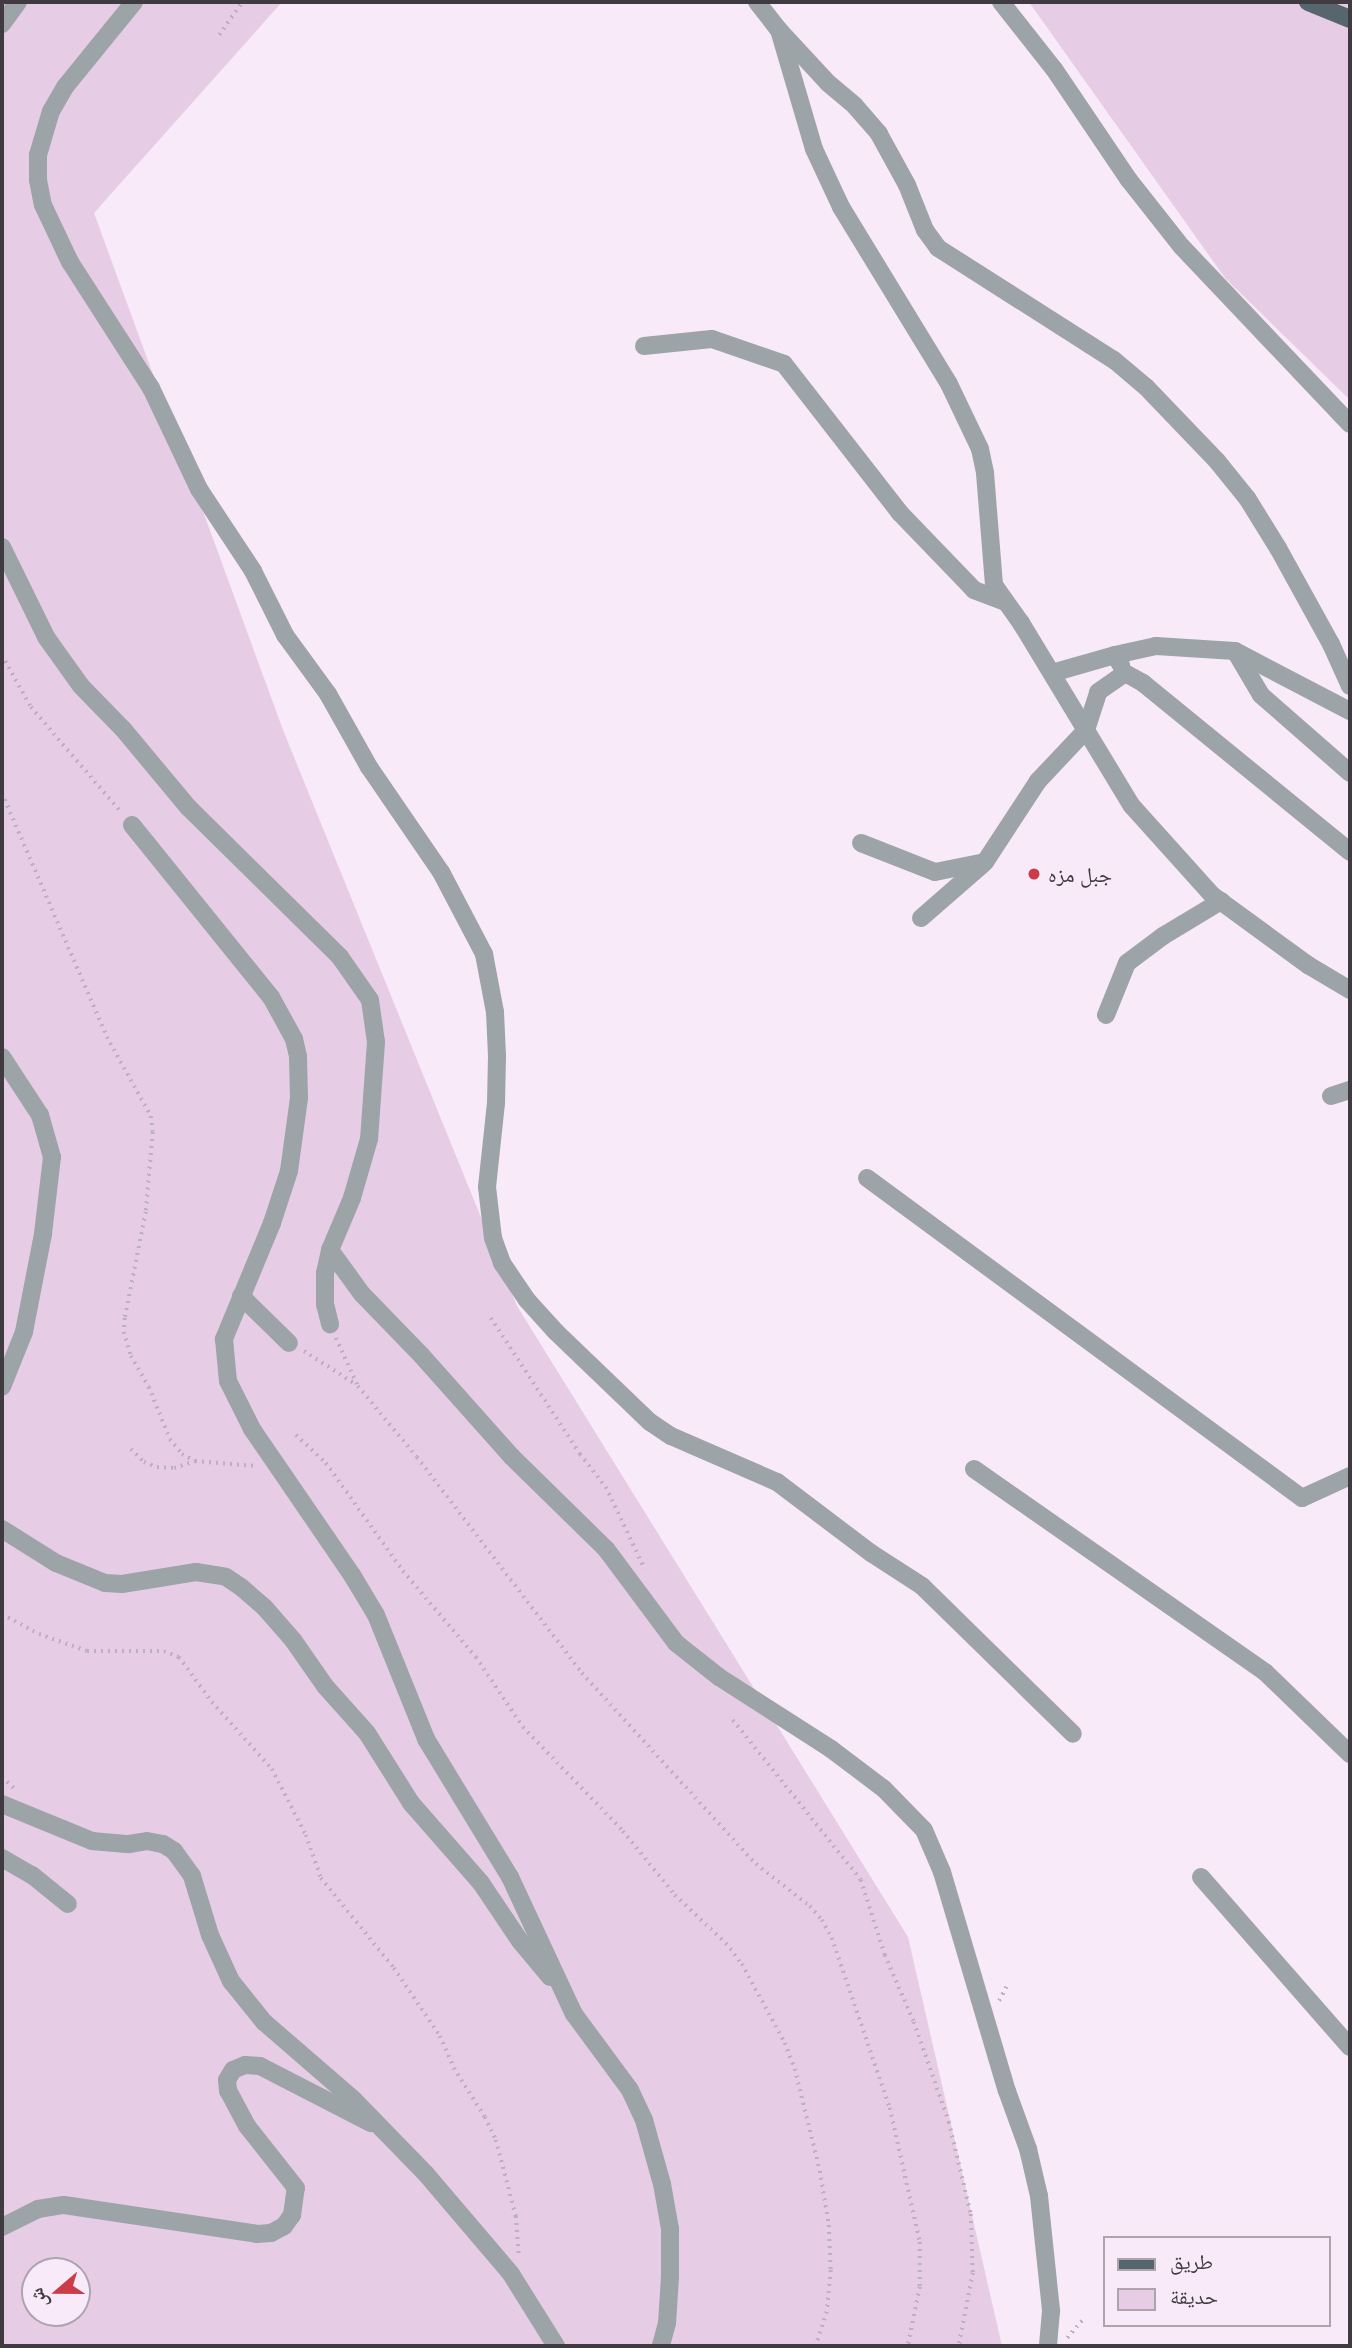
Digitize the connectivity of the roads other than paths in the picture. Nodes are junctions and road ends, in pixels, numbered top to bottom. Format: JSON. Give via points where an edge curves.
{"nodes":[{"id":1,"x":18,"y":2,"type":"edge"},
{"id":2,"x":134,"y":2,"type":"edge"},
{"id":3,"x":757,"y":2,"type":"edge"},
{"id":4,"x":1001,"y":2,"type":"edge"},
{"id":5,"x":1308,"y":2,"type":"edge"},
{"id":6,"x":1350,"y":19,"type":"edge"},
{"id":7,"x":2,"y":24,"type":"edge"},
{"id":8,"x":779,"y":30,"type":"junction"},
{"id":9,"x":644,"y":346,"type":"dead end"},
{"id":10,"x":1350,"y":424,"type":"edge"},
{"id":11,"x":2,"y":547,"type":"edge"},
{"id":12,"x":1006,"y":602,"type":"junction"},
{"id":13,"x":1235,"y":651,"type":"junction"},
{"id":14,"x":1115,"y":655,"type":"junction"},
{"id":15,"x":1052,"y":673,"type":"junction"},
{"id":16,"x":1125,"y":673,"type":"junction"},
{"id":17,"x":1350,"y":686,"type":"edge"},
{"id":18,"x":1350,"y":712,"type":"edge"},
{"id":19,"x":1086,"y":730,"type":"junction"},
{"id":20,"x":1350,"y":773,"type":"edge"},
{"id":21,"x":132,"y":825,"type":"road end"},
{"id":22,"x":861,"y":843,"type":"dead end"},
{"id":23,"x":1350,"y":852,"type":"edge"},
{"id":24,"x":985,"y":862,"type":"junction"},
{"id":25,"x":1221,"y":901,"type":"junction"},
{"id":26,"x":921,"y":918,"type":"dead end"},
{"id":27,"x":1350,"y":990,"type":"edge"},
{"id":28,"x":1106,"y":1015,"type":"dead end"},
{"id":29,"x":2,"y":1057,"type":"edge"},
{"id":30,"x":1350,"y":1090,"type":"edge"},
{"id":31,"x":1331,"y":1096,"type":"dead end"},
{"id":32,"x":867,"y":1178,"type":"dead end"},
{"id":33,"x":330,"y":1250,"type":"junction"},
{"id":34,"x":241,"y":1296,"type":"junction"},
{"id":35,"x":330,"y":1324,"type":"road end"},
{"id":36,"x":289,"y":1343,"type":"road end"},
{"id":37,"x":2,"y":1387,"type":"edge"},
{"id":38,"x":974,"y":1469,"type":"dead end"},
{"id":39,"x":1350,"y":1476,"type":"edge"},
{"id":40,"x":2,"y":1529,"type":"edge"},
{"id":41,"x":1073,"y":1734,"type":"dead end"},
{"id":42,"x":1350,"y":1754,"type":"edge"},
{"id":43,"x":2,"y":1804,"type":"edge"},
{"id":44,"x":2,"y":1858,"type":"edge"},
{"id":45,"x":1201,"y":1877,"type":"dead end"},
{"id":46,"x":68,"y":1905,"type":"dead end"},
{"id":47,"x":559,"y":1988,"type":"junction"},
{"id":48,"x":1350,"y":2048,"type":"edge"},
{"id":49,"x":380,"y":2128,"type":"junction"},
{"id":50,"x":2,"y":2227,"type":"edge"},
{"id":51,"x":556,"y":2346,"type":"edge"},
{"id":52,"x":661,"y":2346,"type":"edge"},
{"id":53,"x":1048,"y":2346,"type":"edge"}],
"edges":[{"from":1,"to":7,"type":"street"},
{"from":2,"to":41,"type":"street","via":[[51,111],[38,155],[43,205],[70,262],[150,388],[200,489],[253,571],[285,635],[441,872],[484,954],[497,1056],[487,1187],[493,1238],[502,1263],[556,1332],[650,1422],[671,1436],[777,1482],[922,1586]]},
{"from":3,"to":8,"type":"street"},
{"from":4,"to":10,"type":"street","via":[[1181,247]]},
{"from":5,"to":6,"type":"main road"},
{"from":8,"to":12,"type":"street","via":[[814,149],[841,208],[949,384],[980,449],[994,585]]},
{"from":8,"to":17,"type":"street","via":[[879,134],[938,248],[1114,360],[1217,461],[1278,548]]},
{"from":9,"to":12,"type":"street","via":[[712,340],[784,365],[909,522],[974,590]]},
{"from":11,"to":33,"type":"street","via":[[60,660],[188,807],[340,957],[369,1000],[376,1042],[369,1139],[352,1198]]},
{"from":12,"to":15,"type":"street"},
{"from":13,"to":14,"type":"street","via":[[1156,646]]},
{"from":13,"to":18,"type":"street"},
{"from":13,"to":20,"type":"street","via":[[1261,695]]},
{"from":14,"to":15,"type":"street"},
{"from":14,"to":16,"type":"street"},
{"from":15,"to":19,"type":"street"},
{"from":16,"to":19,"type":"street","via":[[1098,692]]},
{"from":16,"to":23,"type":"street"},
{"from":19,"to":24,"type":"street","via":[[1038,781]]},
{"from":19,"to":25,"type":"street","via":[[1132,806]]},
{"from":21,"to":34,"type":"street","via":[[271,997],[296,1048],[299,1098],[289,1171]]},
{"from":22,"to":24,"type":"street","via":[[935,872]]},
{"from":24,"to":26,"type":"street"},
{"from":25,"to":27,"type":"street"},
{"from":25,"to":28,"type":"street","via":[[1127,964]]},
{"from":29,"to":37,"type":"street","via":[[40,1115],[51,1157],[43,1234],[23,1332]]},
{"from":30,"to":31,"type":"street"},
{"from":32,"to":39,"type":"street","via":[[1302,1498]]},
{"from":33,"to":35,"type":"street","via":[[323,1289]]},
{"from":33,"to":53,"type":"street","via":[[362,1294],[511,1456],[606,1549],[676,1643],[831,1749],[884,1789],[924,1830],[933,1846],[1028,2149],[1039,2196],[1051,2311]]},
{"from":34,"to":36,"type":"street"},
{"from":34,"to":47,"type":"street","via":[[224,1339],[228,1381],[237,1403],[376,1615],[426,1739],[510,1877]]},
{"from":38,"to":42,"type":"street","via":[[1265,1672]]},
{"from":40,"to":47,"type":"street","via":[[56,1563],[106,1583],[195,1572],[226,1577],[241,1587],[286,1632],[367,1733],[411,1803],[481,1883]]},
{"from":43,"to":49,"type":"street","via":[[92,1841],[147,1841],[174,1851],[192,1877],[210,1935],[231,1981],[264,2022],[345,2091]]},
{"from":44,"to":46,"type":"street","via":[[32,1875]]},
{"from":45,"to":48,"type":"street"},
{"from":47,"to":52,"type":"street","via":[[630,2090],[653,2151],[670,2229],[667,2323]]},
{"from":49,"to":50,"type":"street","via":[[260,2066],[245,2066],[233,2070],[227,2080],[228,2091],[247,2126],[296,2188],[292,2215],[284,2226],[257,2234],[64,2205],[38,2209]]},
{"from":49,"to":51,"type":"street","via":[[426,2174],[511,2274]]}]}
